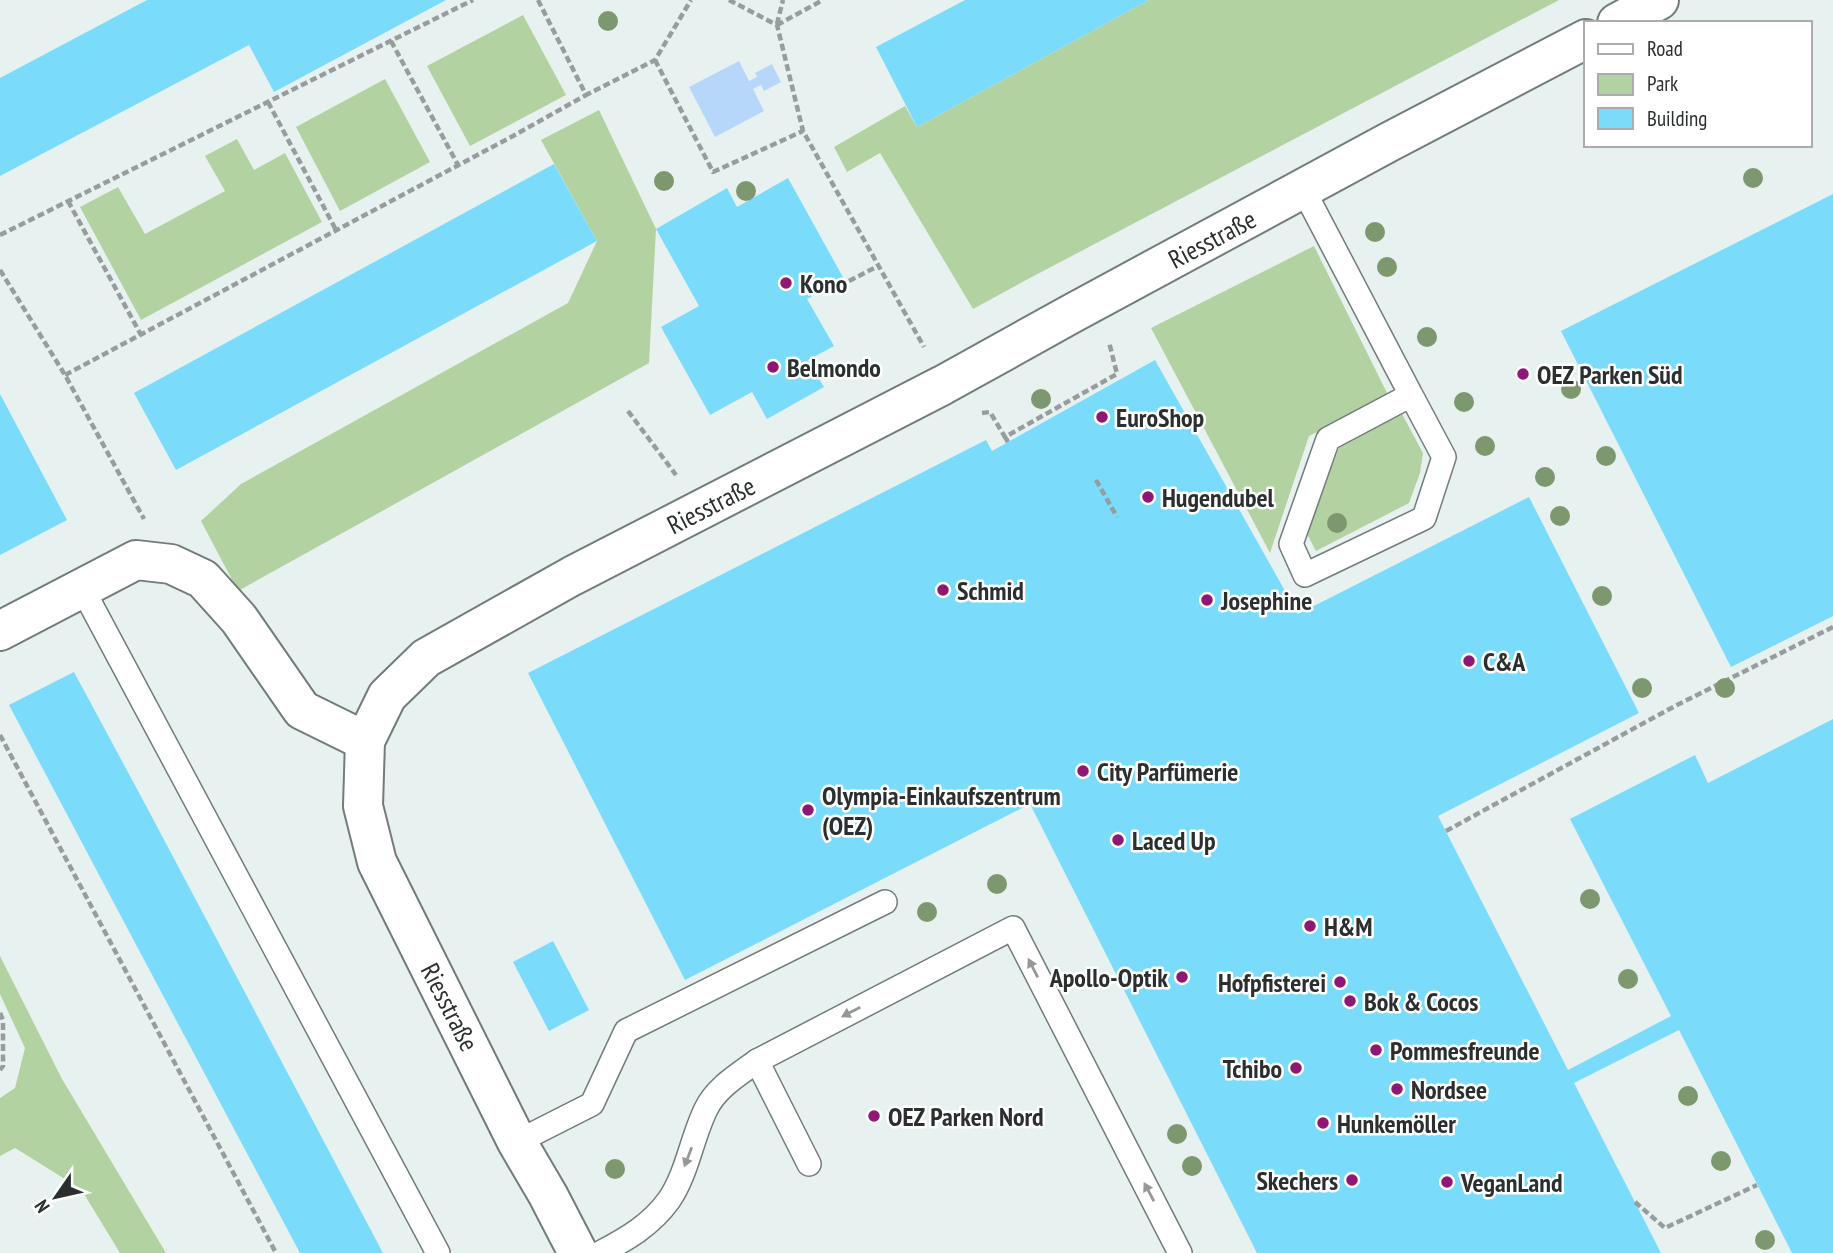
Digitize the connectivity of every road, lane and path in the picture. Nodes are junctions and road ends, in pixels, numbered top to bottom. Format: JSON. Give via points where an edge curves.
{"nodes":[{"id":1,"x":473,"y":0,"type":"edge"},
{"id":2,"x":538,"y":0,"type":"edge"},
{"id":3,"x":691,"y":0,"type":"edge"},
{"id":4,"x":729,"y":0,"type":"edge"},
{"id":5,"x":783,"y":0,"type":"edge"},
{"id":6,"x":823,"y":0,"type":"edge"},
{"id":7,"x":1660,"y":0,"type":"edge"},
{"id":8,"x":1621,"y":21,"type":"edge"},
{"id":9,"x":777,"y":25,"type":"junction"},
{"id":10,"x":1584,"y":40,"type":"edge"},
{"id":11,"x":391,"y":41,"type":"junction"},
{"id":12,"x":655,"y":60,"type":"junction"},
{"id":13,"x":586,"y":95,"type":"junction"},
{"id":14,"x":268,"y":102,"type":"junction"},
{"id":15,"x":803,"y":131,"type":"junction"},
{"id":16,"x":458,"y":165,"type":"junction"},
{"id":17,"x":1303,"y":189,"type":"junction"},
{"id":18,"x":68,"y":201,"type":"junction"},
{"id":19,"x":336,"y":230,"type":"junction"},
{"id":20,"x":0,"y":235,"type":"edge"},
{"id":21,"x":878,"y":266,"type":"junction"},
{"id":22,"x":0,"y":270,"type":"edge"},
{"id":23,"x":849,"y":281,"type":"dead end"},
{"id":24,"x":141,"y":335,"type":"junction"},
{"id":25,"x":922,"y":341,"type":"dead end"},
{"id":26,"x":1109,"y":342,"type":"dead end"},
{"id":27,"x":65,"y":375,"type":"junction"},
{"id":28,"x":1412,"y":395,"type":"junction"},
{"id":29,"x":628,"y":411,"type":"dead end"},
{"id":30,"x":990,"y":412,"type":"dead end"},
{"id":31,"x":1096,"y":480,"type":"dead end"},
{"id":32,"x":701,"y":509,"type":"junction"},
{"id":33,"x":141,"y":514,"type":"dead end"},
{"id":34,"x":1117,"y":517,"type":"dead end"},
{"id":35,"x":82,"y":588,"type":"junction"},
{"id":36,"x":1833,"y":626,"type":"edge"},
{"id":37,"x":0,"y":631,"type":"edge"},
{"id":38,"x":0,"y":735,"type":"edge"},
{"id":39,"x":365,"y":741,"type":"junction"},
{"id":40,"x":1446,"y":831,"type":"dead end"},
{"id":41,"x":885,"y":902,"type":"dead end"},
{"id":42,"x":0,"y":1013,"type":"edge"},
{"id":43,"x":757,"y":1061,"type":"junction"},
{"id":44,"x":0,"y":1070,"type":"edge"},
{"id":45,"x":517,"y":1142,"type":"junction"},
{"id":46,"x":809,"y":1164,"type":"dead end"},
{"id":47,"x":1757,"y":1185,"type":"dead end"},
{"id":48,"x":1635,"y":1202,"type":"dead end"},
{"id":49,"x":276,"y":1253,"type":"edge"},
{"id":50,"x":438,"y":1253,"type":"edge"},
{"id":51,"x":578,"y":1253,"type":"edge"},
{"id":52,"x":600,"y":1253,"type":"edge"},
{"id":53,"x":1180,"y":1253,"type":"edge"}],
"edges":[{"from":1,"to":11,"type":"path"},
{"from":2,"to":13,"type":"path"},
{"from":3,"to":12,"type":"path"},
{"from":4,"to":9,"type":"path"},
{"from":5,"to":9,"type":"path"},
{"from":6,"to":9,"type":"path"},
{"from":7,"to":8,"type":"street"},
{"from":9,"to":15,"type":"path"},
{"from":10,"to":17,"type":"street","name":"Riesstraße"},
{"from":11,"to":14,"type":"path"},
{"from":11,"to":16,"type":"path"},
{"from":12,"to":13,"type":"path"},
{"from":12,"to":15,"type":"path","via":[[713,172]]},
{"from":13,"to":16,"type":"path"},
{"from":14,"to":18,"type":"path"},
{"from":14,"to":19,"type":"path"},
{"from":15,"to":21,"type":"path"},
{"from":16,"to":19,"type":"path"},
{"from":17,"to":28,"type":"lane"},
{"from":17,"to":32,"type":"street","name":"Riesstraße","via":[[943,385]]},
{"from":18,"to":20,"type":"path"},
{"from":18,"to":24,"type":"path"},
{"from":19,"to":24,"type":"path"},
{"from":21,"to":23,"type":"path"},
{"from":21,"to":25,"type":"path"},
{"from":22,"to":27,"type":"path"},
{"from":24,"to":27,"type":"path"},
{"from":26,"to":30,"type":"path","via":[[1117,374],[1007,440]]},
{"from":27,"to":33,"type":"path"},
{"from":28,"to":28,"type":"lane","via":[[1328,439],[1291,544],[1305,575],[1424,518],[1444,457]]},
{"from":29,"to":32,"type":"path"},
{"from":31,"to":34,"type":"path"},
{"from":32,"to":39,"type":"street","name":"Riesstraße","via":[[426,658],[387,696]]},
{"from":35,"to":37,"type":"street"},
{"from":35,"to":39,"type":"street","via":[[136,560],[171,564],[203,579],[239,619],[302,710]]},
{"from":35,"to":50,"type":"lane"},
{"from":36,"to":40,"type":"path"},
{"from":38,"to":49,"type":"path"},
{"from":39,"to":45,"type":"street","name":"Riesstraße","via":[[363,806],[377,862]]},
{"from":41,"to":45,"type":"lane","via":[[626,1031],[592,1104]]},
{"from":42,"to":44,"type":"path"},
{"from":43,"to":46,"type":"lane"},
{"from":43,"to":52,"type":"lane","one_way":true,"via":[[723,1085],[706,1108],[670,1198],[652,1221]]},
{"from":53,"to":43,"type":"lane","one_way":true,"via":[[1013,928]]},
{"from":45,"to":51,"type":"street","name":"Riesstraße"},
{"from":47,"to":48,"type":"path","via":[[1665,1228]]}]}
